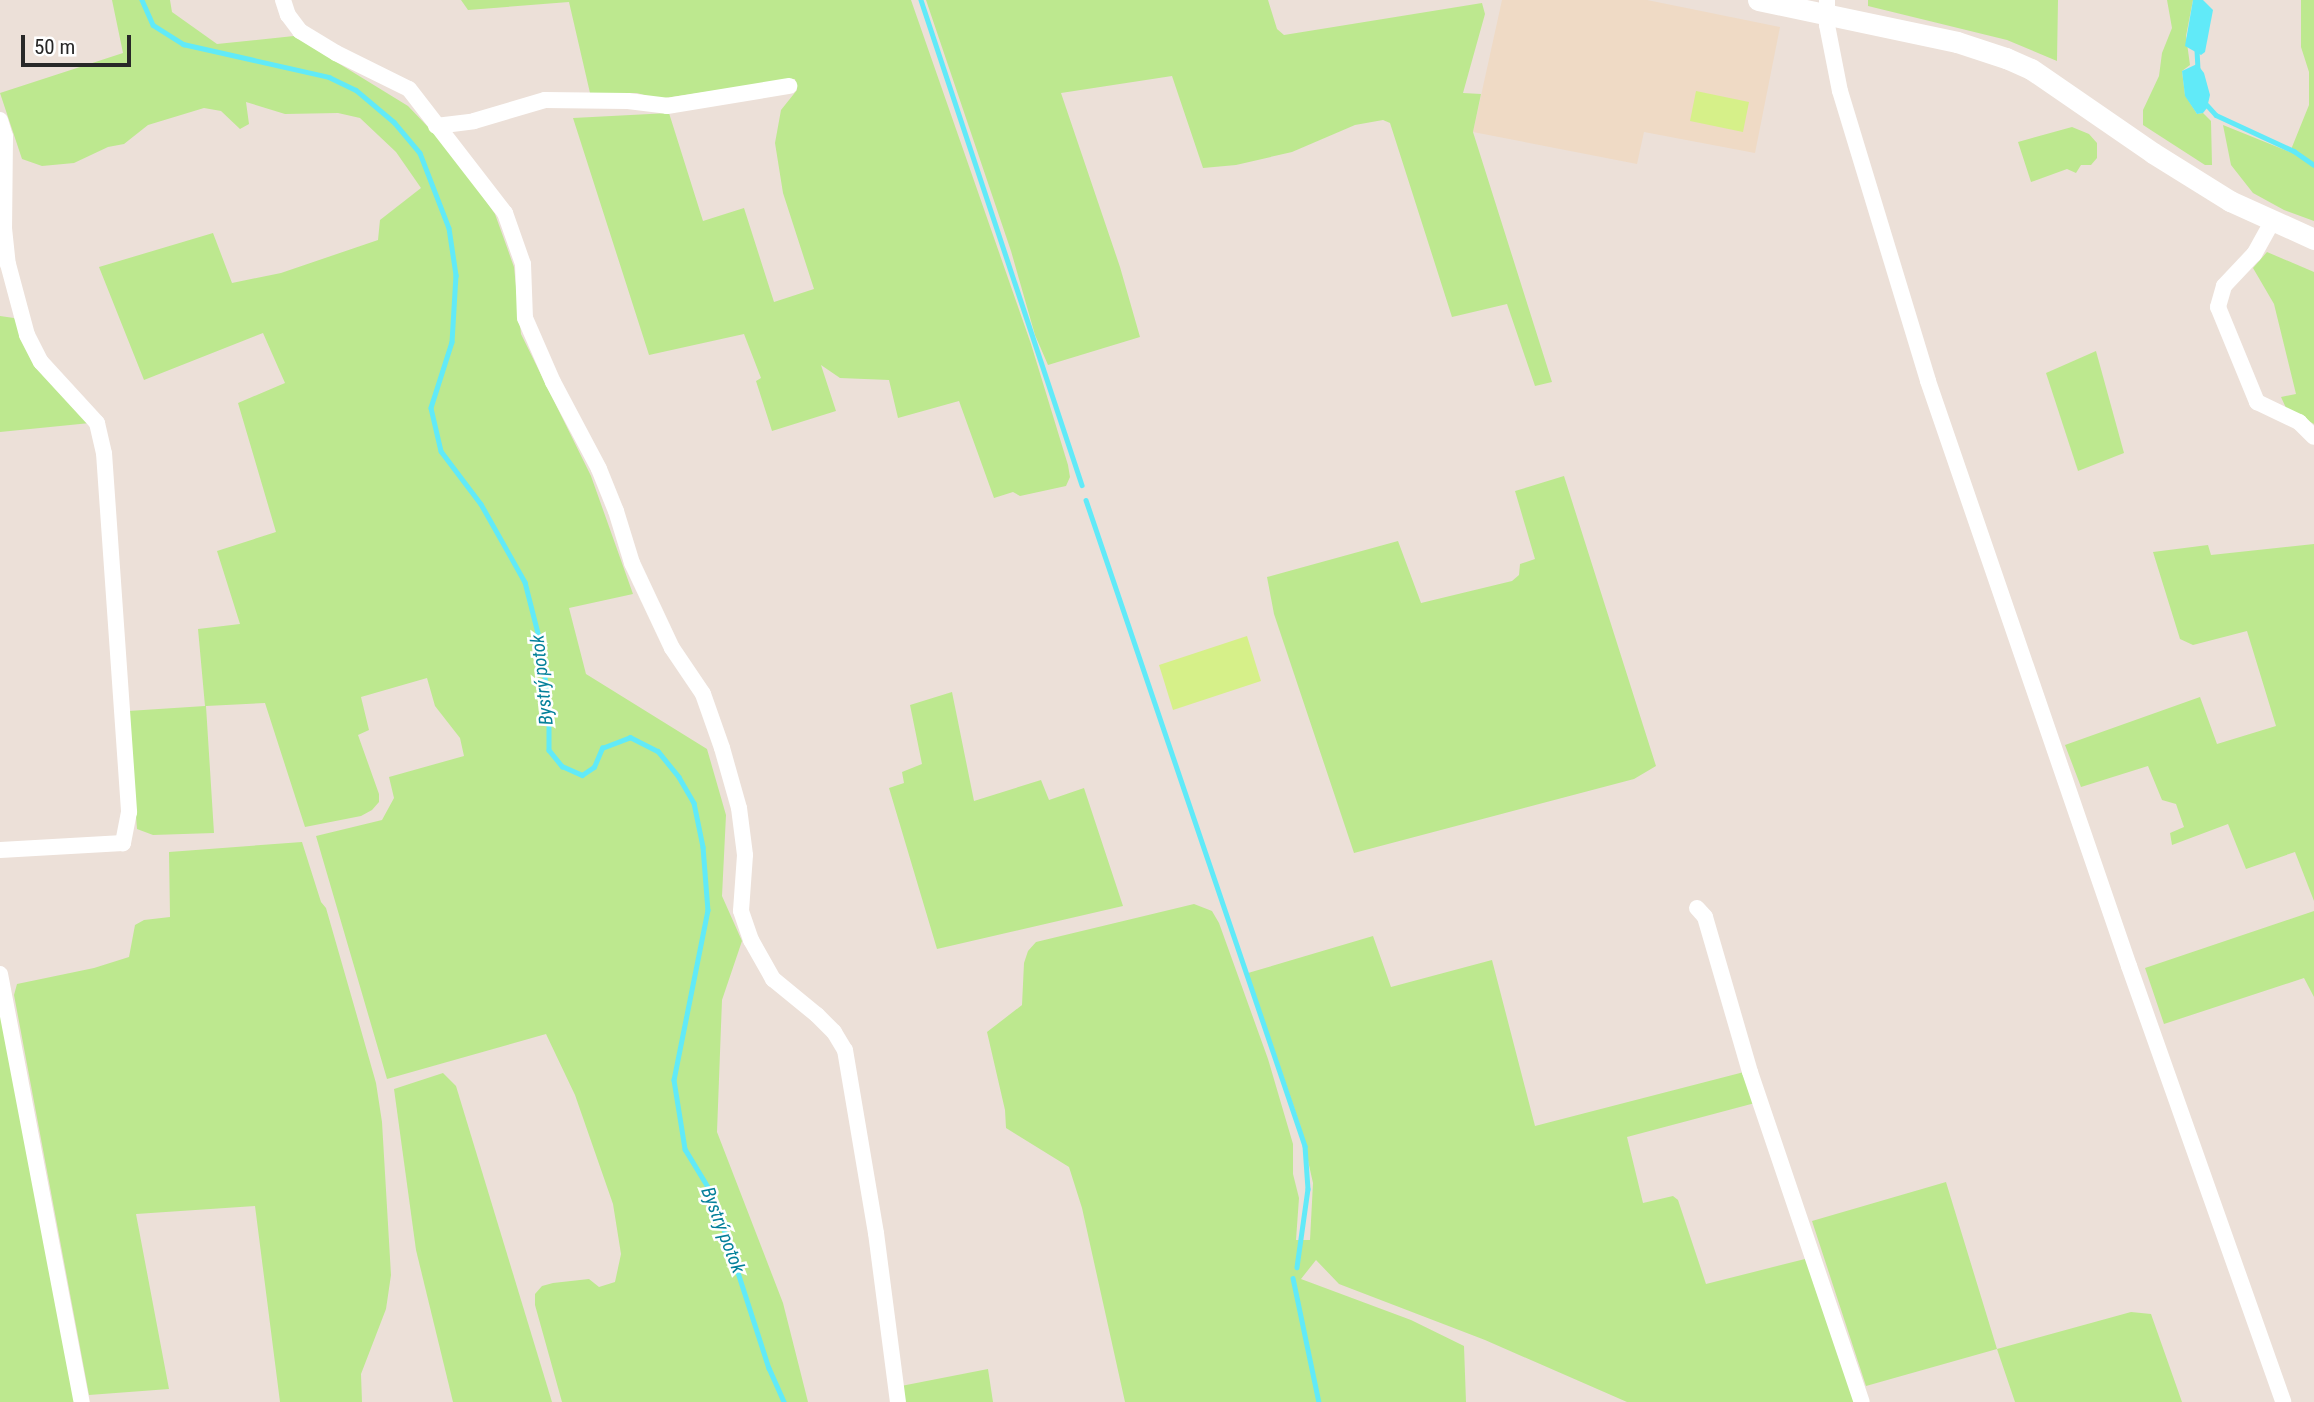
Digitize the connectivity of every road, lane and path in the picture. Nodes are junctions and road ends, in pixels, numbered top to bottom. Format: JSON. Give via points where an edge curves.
{"nodes":[{"id":1,"x":283,"y":0,"type":"edge"},
{"id":2,"x":1758,"y":0,"type":"edge"},
{"id":3,"x":1826,"y":7,"type":"edge"},
{"id":4,"x":789,"y":86,"type":"dead end"},
{"id":5,"x":0,"y":120,"type":"edge"},
{"id":6,"x":436,"y":126,"type":"junction"},
{"id":7,"x":2272,"y":222,"type":"junction"},
{"id":8,"x":2314,"y":239,"type":"edge"},
{"id":9,"x":18,"y":303,"type":"junction"},
{"id":10,"x":0,"y":305,"type":"edge"},
{"id":11,"x":2314,"y":437,"type":"edge"},
{"id":12,"x":0,"y":850,"type":"edge"},
{"id":13,"x":1698,"y":908,"type":"dead end"},
{"id":14,"x":0,"y":974,"type":"edge"},
{"id":15,"x":82,"y":1402,"type":"edge"},
{"id":16,"x":898,"y":1402,"type":"edge"},
{"id":17,"x":1862,"y":1402,"type":"edge"},
{"id":18,"x":2283,"y":1402,"type":"edge"}],
"edges":[{"from":1,"to":6,"type":"street","via":[[300,31],[409,89]]},
{"from":2,"to":3,"type":"main road"},
{"from":3,"to":7,"type":"main road","via":[[1957,42],[2031,69],[2191,177]]},
{"from":3,"to":18,"type":"street","via":[[1840,91],[1928,381]]},
{"from":4,"to":6,"type":"street","via":[[667,106],[545,100],[474,121]]},
{"from":5,"to":9,"type":"street","via":[[6,157],[4,228]]},
{"from":6,"to":16,"type":"street","via":[[505,213],[523,264],[525,317],[599,469],[648,598],[672,648],[703,694],[739,807],[745,855],[741,911],[751,940],[773,979],[834,1032],[845,1051]]},
{"from":7,"to":8,"type":"main road"},
{"from":7,"to":11,"type":"street","via":[[2254,254],[2224,286],[2218,307],[2257,402],[2299,422]]},
{"from":9,"to":10,"type":"street"},
{"from":9,"to":12,"type":"street","via":[[41,362],[97,423],[100,433],[129,811],[123,843]]},
{"from":13,"to":17,"type":"street"},
{"from":14,"to":15,"type":"street"}]}
